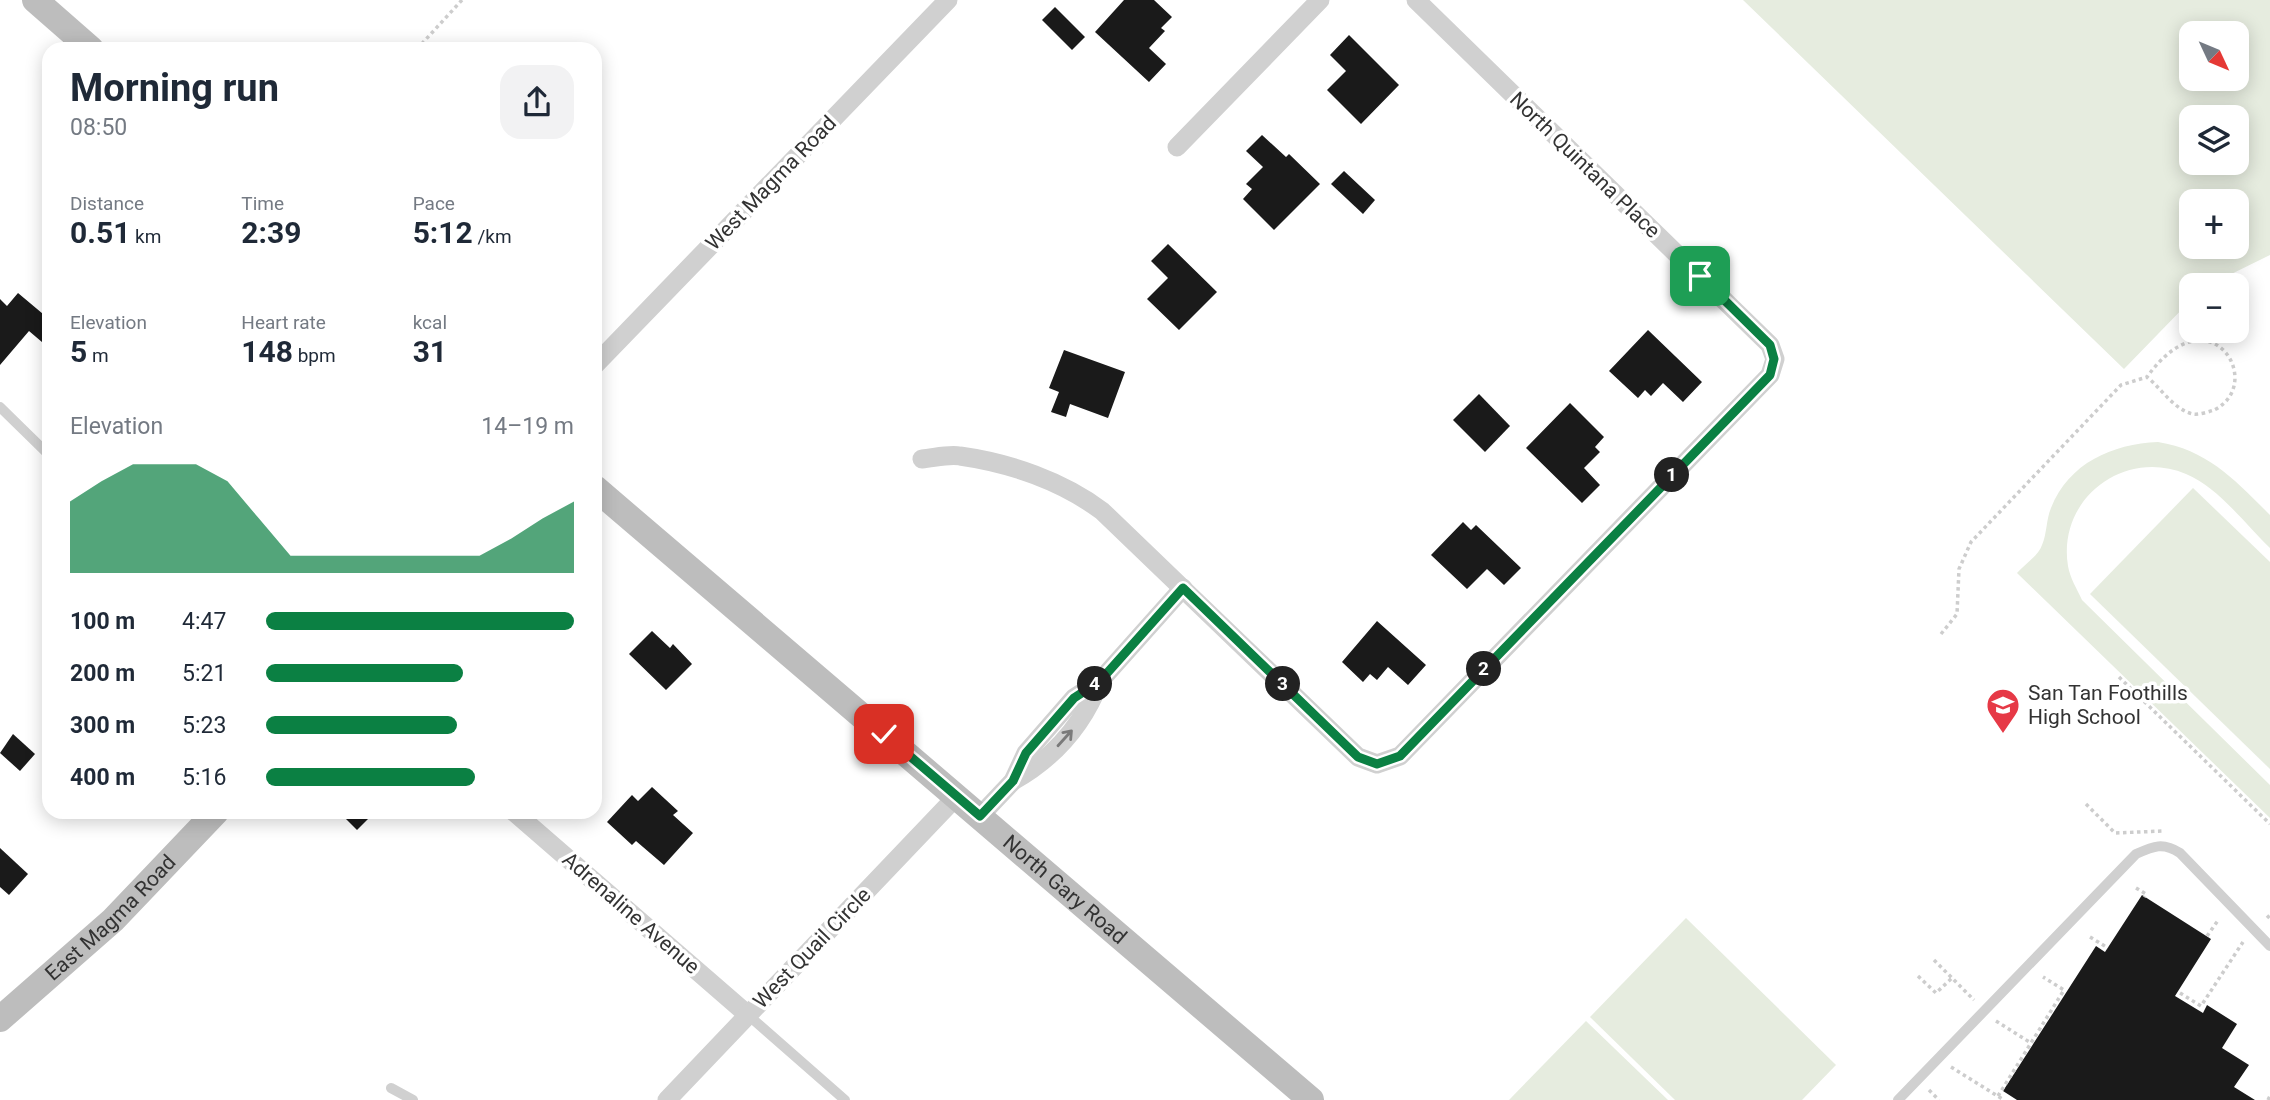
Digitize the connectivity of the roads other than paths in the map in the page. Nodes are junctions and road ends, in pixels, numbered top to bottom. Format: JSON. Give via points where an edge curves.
{"nodes":[{"id":1,"x":35,"y":0,"type":"edge"},
{"id":2,"x":948,"y":0,"type":"edge"},
{"id":3,"x":1320,"y":0,"type":"edge"},
{"id":4,"x":1416,"y":0,"type":"edge"},
{"id":5,"x":83,"y":42,"type":"edge"},
{"id":6,"x":1177,"y":147,"type":"dead end"},
{"id":7,"x":602,"y":358,"type":"edge"},
{"id":8,"x":0,"y":407,"type":"edge"},
{"id":9,"x":42,"y":449,"type":"edge"},
{"id":10,"x":922,"y":459,"type":"dead end"},
{"id":11,"x":602,"y":494,"type":"edge"},
{"id":12,"x":1183,"y":588,"type":"junction"},
{"id":13,"x":957,"y":796,"type":"junction"},
{"id":14,"x":980,"y":816,"type":"junction"},
{"id":15,"x":209,"y":819,"type":"edge"},
{"id":16,"x":522,"y":819,"type":"edge"},
{"id":17,"x":2270,"y":946,"type":"edge"},
{"id":18,"x":748,"y":1015,"type":"junction"},
{"id":19,"x":0,"y":1019,"type":"edge"},
{"id":20,"x":391,"y":1087,"type":"dead end"},
{"id":21,"x":414,"y":1100,"type":"edge"},
{"id":22,"x":667,"y":1100,"type":"edge"},
{"id":23,"x":845,"y":1100,"type":"edge"},
{"id":24,"x":1311,"y":1100,"type":"edge"},
{"id":25,"x":1898,"y":1100,"type":"edge"}],
"edges":[{"from":1,"to":5,"type":"street"},
{"from":2,"to":7,"type":"street","name":"West Magma Road"},
{"from":3,"to":6,"type":"street"},
{"from":4,"to":12,"type":"street","name":"North Quintana Place","via":[[1770,345],[1774,359],[1770,375],[1400,756],[1377,764],[1358,757]]},
{"from":8,"to":9,"type":"lane"},
{"from":10,"to":12,"type":"street","name":"North Quintana Place","via":[[958,456],[1076,491]]},
{"from":11,"to":13,"type":"street","name":"North Gary Road"},
{"from":12,"to":14,"type":"street","via":[[1100,681],[1074,698],[1026,753],[1013,781]]},
{"from":13,"to":14,"type":"street","name":"North Gary Road"},
{"from":13,"to":18,"type":"street","name":"West Quail Circle"},
{"from":14,"to":24,"type":"street","name":"North Gary Road"},
{"from":15,"to":19,"type":"street","name":"East Magma Road","via":[[113,919]]},
{"from":16,"to":18,"type":"street","name":"Adrenaline Avenue"},
{"from":17,"to":25,"type":"lane","via":[[2180,853],[2168,845],[2155,845],[2136,854]]},
{"from":18,"to":22,"type":"street","name":"West Quail Circle"},
{"from":18,"to":23,"type":"lane"},
{"from":20,"to":21,"type":"lane"}]}
